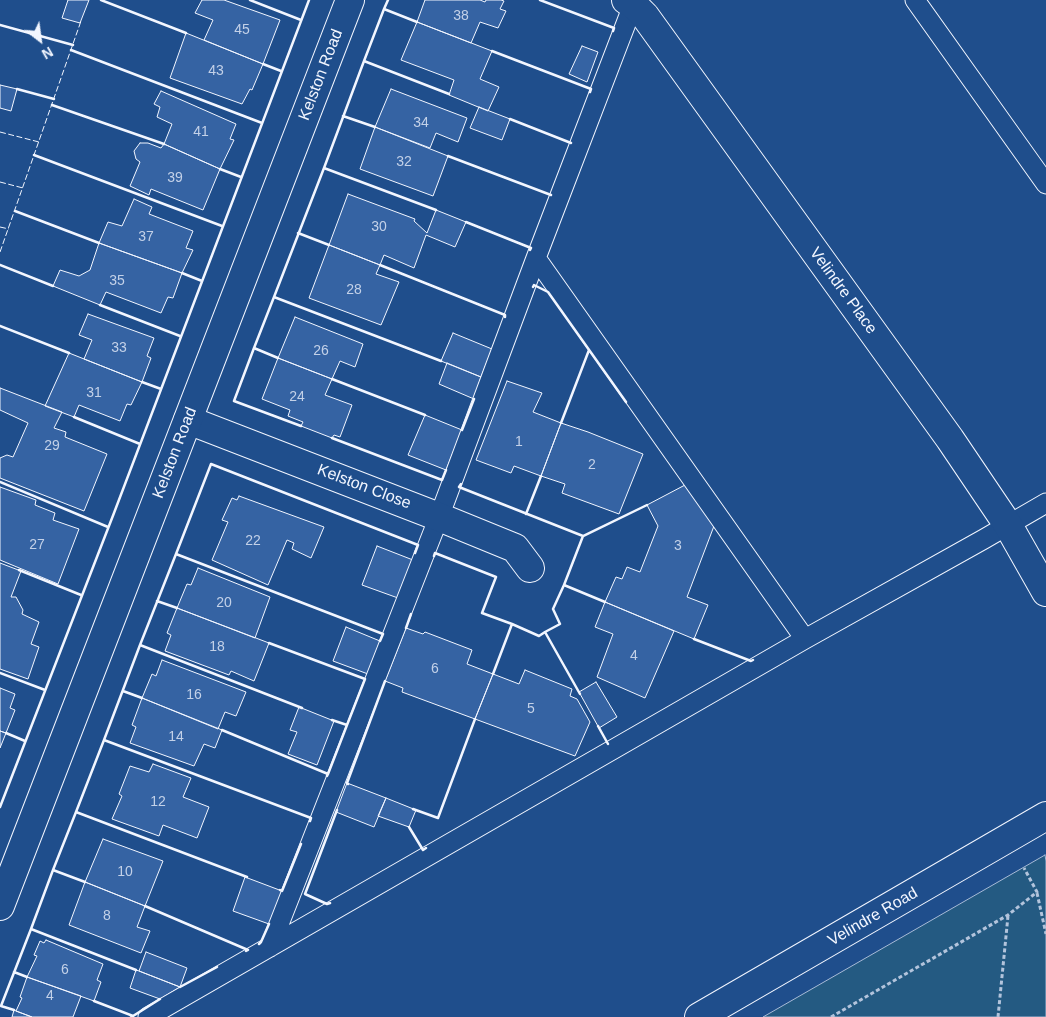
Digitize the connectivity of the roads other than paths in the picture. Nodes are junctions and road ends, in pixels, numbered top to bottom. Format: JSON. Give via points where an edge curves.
{"nodes":[{"id":1,"x":350,"y":0,"type":"edge"},
{"id":2,"x":915,"y":0,"type":"edge"},
{"id":3,"x":631,"y":1,"type":"edge"},
{"id":4,"x":1046,"y":184,"type":"edge"},
{"id":5,"x":536,"y":258,"type":"junction"},
{"id":6,"x":188,"y":420,"type":"junction"},
{"id":7,"x":1046,"y":503,"type":"edge"},
{"id":8,"x":439,"y":517,"type":"junction"},
{"id":9,"x":1008,"y":526,"type":"junction"},
{"id":10,"x":530,"y":568,"type":"dead end"},
{"id":11,"x":1046,"y":592,"type":"edge"},
{"id":12,"x":805,"y":640,"type":"junction"},
{"id":13,"x":1046,"y":816,"type":"edge"},
{"id":14,"x":0,"y":906,"type":"edge"},
{"id":15,"x":270,"y":947,"type":"junction"},
{"id":16,"x":148,"y":1017,"type":"edge"},
{"id":17,"x":699,"y":1017,"type":"edge"}],
"edges":[{"from":1,"to":6,"type":"street","name":"Kelston Road"},
{"from":2,"to":4,"type":"lane"},
{"from":3,"to":5,"type":"lane"},
{"from":3,"to":9,"type":"street","name":"Velindre Place","via":[[950,439]]},
{"from":5,"to":8,"type":"lane"},
{"from":5,"to":12,"type":"lane"},
{"from":6,"to":8,"type":"street","name":"Kelston Close"},
{"from":6,"to":14,"type":"street","name":"Kelston Road"},
{"from":7,"to":9,"type":"lane"},
{"from":8,"to":10,"type":"street","name":"Kelston Close","via":[[515,548]]},
{"from":8,"to":15,"type":"lane"},
{"from":9,"to":11,"type":"street","name":"Velindre Place"},
{"from":9,"to":12,"type":"lane"},
{"from":12,"to":15,"type":"lane"},
{"from":13,"to":17,"type":"street","name":"Velindre Road"},
{"from":15,"to":16,"type":"lane"}]}
